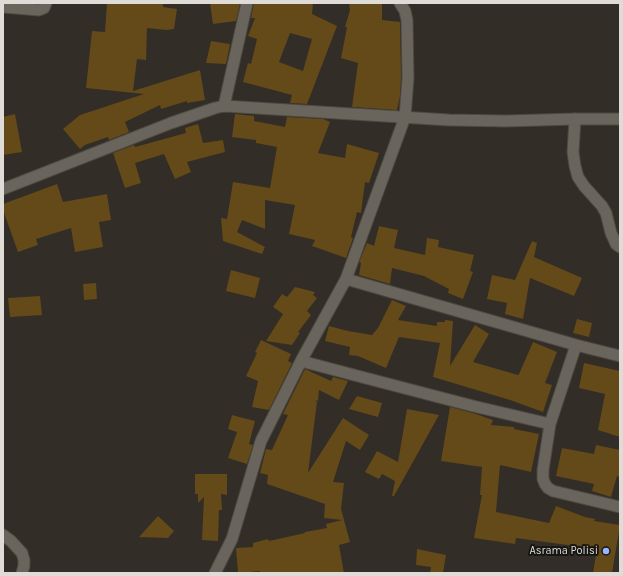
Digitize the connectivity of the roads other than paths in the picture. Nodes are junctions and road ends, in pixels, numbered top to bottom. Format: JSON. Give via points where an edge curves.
{"nodes":[{"id":1,"x":46,"y":3,"type":"edge"},
{"id":2,"x":247,"y":3,"type":"edge"},
{"id":3,"x":400,"y":3,"type":"edge"},
{"id":4,"x":3,"y":7,"type":"edge"},
{"id":5,"x":224,"y":106,"type":"junction"},
{"id":6,"x":405,"y":117,"type":"junction"},
{"id":7,"x":575,"y":119,"type":"junction"},
{"id":8,"x":620,"y":119,"type":"edge"},
{"id":9,"x":3,"y":189,"type":"edge"},
{"id":10,"x":620,"y":247,"type":"edge"},
{"id":11,"x":346,"y":279,"type":"junction"},
{"id":12,"x":576,"y":345,"type":"junction"},
{"id":13,"x":620,"y":356,"type":"edge"},
{"id":14,"x":301,"y":362,"type":"junction"},
{"id":15,"x":550,"y":424,"type":"junction"},
{"id":16,"x":620,"y":507,"type":"edge"},
{"id":17,"x":3,"y":535,"type":"edge"},
{"id":18,"x":22,"y":573,"type":"edge"},
{"id":19,"x":215,"y":573,"type":"edge"}],
"edges":[{"from":1,"to":4,"type":"street","via":[[44,8],[39,10]]},
{"from":2,"to":5,"type":"street"},
{"from":3,"to":6,"type":"street","via":[[407,20],[408,78]]},
{"from":5,"to":6,"type":"street"},
{"from":5,"to":9,"type":"street","via":[[171,123]]},
{"from":6,"to":7,"type":"street","via":[[506,121]]},
{"from":6,"to":11,"type":"street"},
{"from":7,"to":8,"type":"street"},
{"from":7,"to":10,"type":"street","via":[[573,152],[578,177],[602,206],[611,233]]},
{"from":11,"to":12,"type":"street"},
{"from":11,"to":14,"type":"street"},
{"from":12,"to":13,"type":"street"},
{"from":12,"to":15,"type":"street"},
{"from":14,"to":15,"type":"street"},
{"from":14,"to":19,"type":"street","via":[[261,441],[232,539]]},
{"from":15,"to":16,"type":"street","via":[[543,470],[543,480],[548,488]]},
{"from":17,"to":18,"type":"street","via":[[22,553]]}]}
